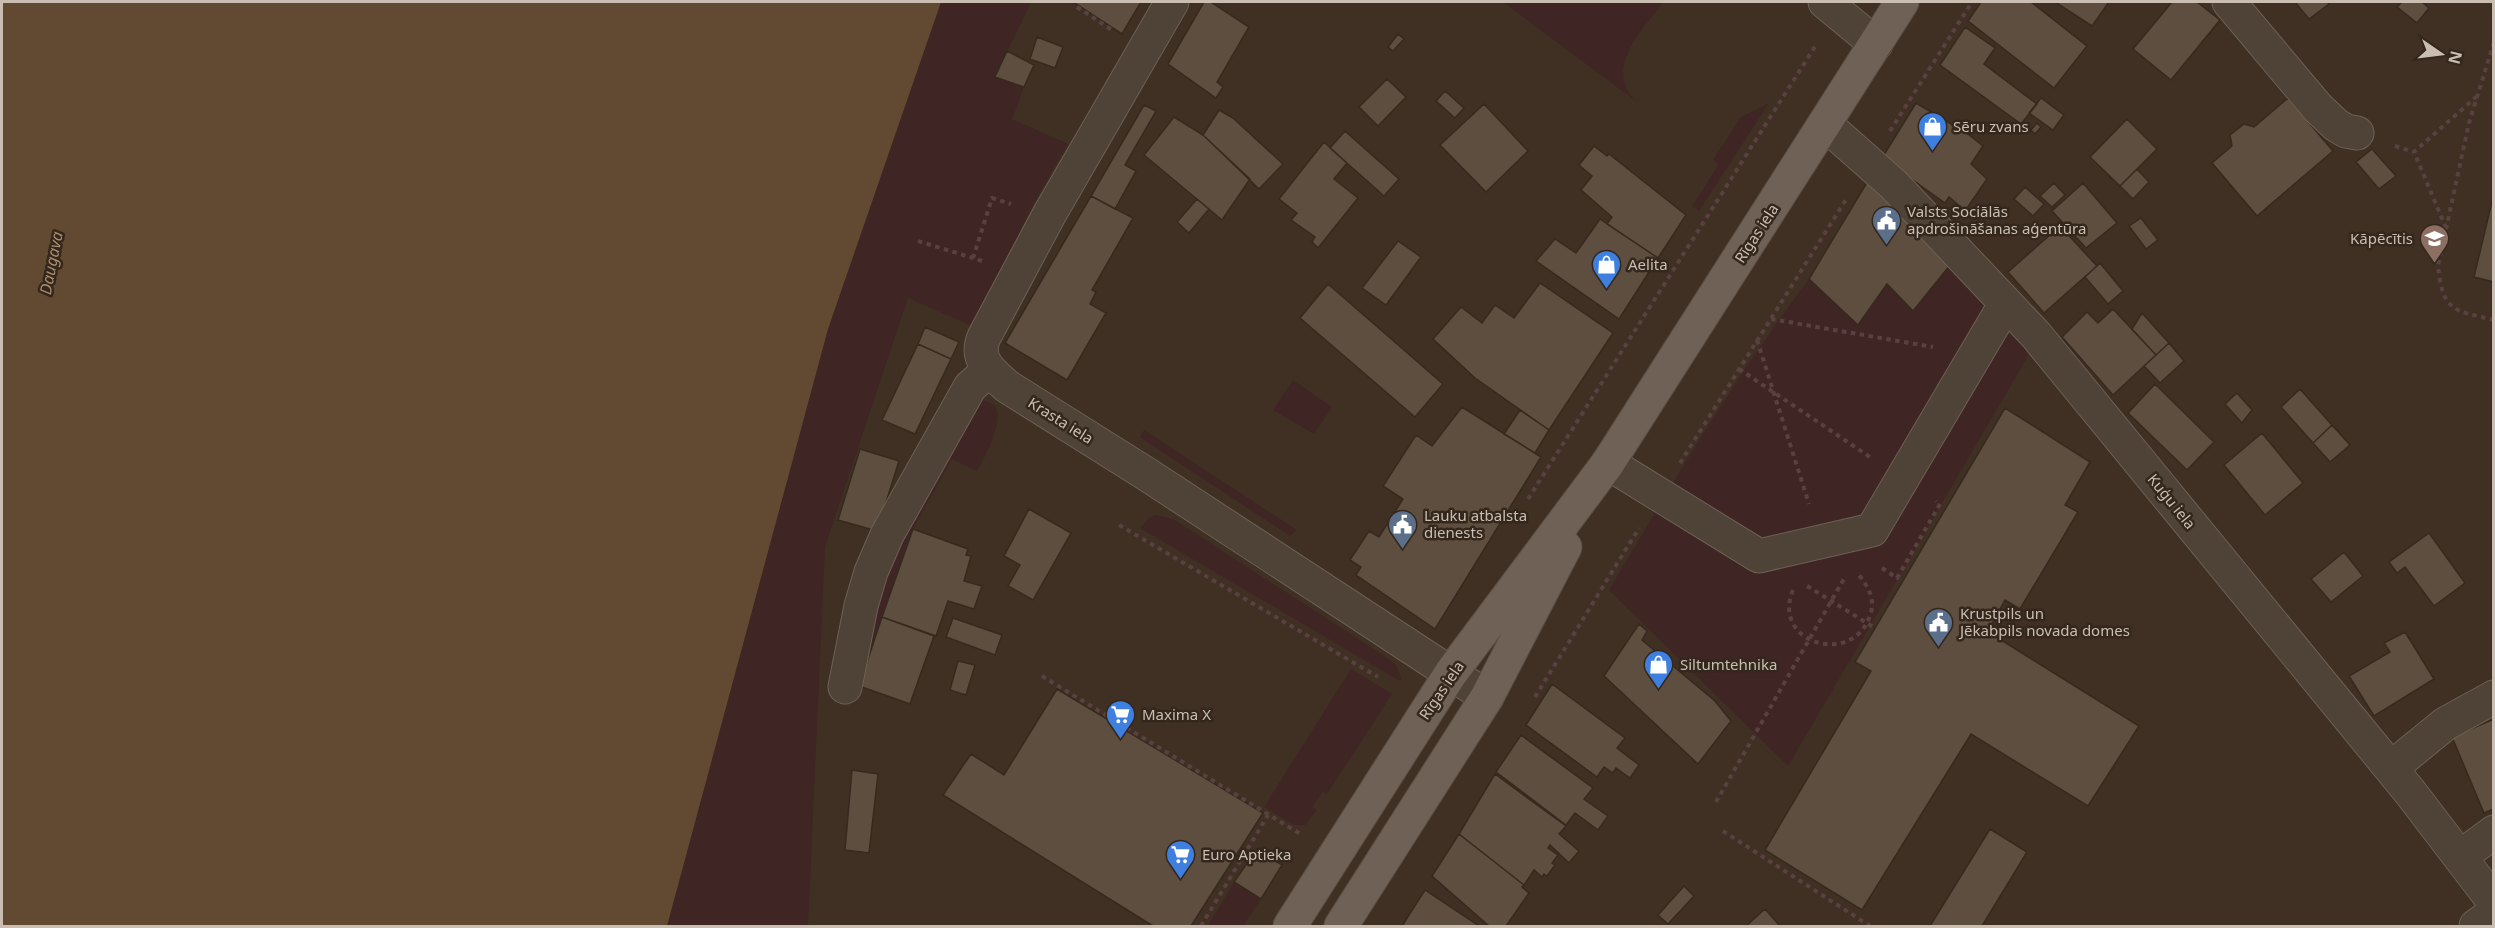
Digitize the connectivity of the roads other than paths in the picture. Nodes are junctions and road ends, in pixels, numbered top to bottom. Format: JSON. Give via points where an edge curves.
{"nodes":[{"id":1,"x":1172,"y":2,"type":"edge"},
{"id":2,"x":1902,"y":2,"type":"edge"},
{"id":3,"x":2229,"y":2,"type":"edge"},
{"id":4,"x":1831,"y":6,"type":"edge"},
{"id":5,"x":1876,"y":44,"type":"junction"},
{"id":6,"x":1825,"y":124,"type":"junction"},
{"id":7,"x":2357,"y":133,"type":"dead end"},
{"id":8,"x":2006,"y":303,"type":"junction"},
{"id":9,"x":989,"y":370,"type":"junction"},
{"id":10,"x":1608,"y":463,"type":"junction"},
{"id":11,"x":1451,"y":673,"type":"junction"},
{"id":12,"x":845,"y":687,"type":"dead end"},
{"id":13,"x":1487,"y":697,"type":"junction"},
{"id":14,"x":2493,"y":697,"type":"edge"},
{"id":15,"x":2391,"y":768,"type":"junction"},
{"id":16,"x":2493,"y":832,"type":"edge"},
{"id":17,"x":2460,"y":857,"type":"junction"},
{"id":18,"x":2493,"y":902,"type":"edge"},
{"id":19,"x":2493,"y":913,"type":"edge"},
{"id":20,"x":1290,"y":927,"type":"edge"},
{"id":21,"x":1341,"y":927,"type":"edge"},
{"id":22,"x":2476,"y":927,"type":"edge"}],
"edges":[{"from":1,"to":9,"type":"street","via":[[984,336],[981,351]]},
{"from":2,"to":5,"type":"main road","name":"Rīgas iela"},
{"from":3,"to":7,"type":"street","via":[[2318,108],[2336,125]]},
{"from":4,"to":5,"type":"street"},
{"from":5,"to":6,"type":"main road","name":"Rīgas iela"},
{"from":6,"to":8,"type":"street","name":"Kuģu iela","via":[[1894,185]]},
{"from":6,"to":10,"type":"main road","name":"Rīgas iela"},
{"from":8,"to":10,"type":"street","via":[[1872,530],[1759,556]]},
{"from":8,"to":15,"type":"street","name":"Kuģu iela","via":[[2044,343]]},
{"from":9,"to":11,"type":"street","name":"Krasta iela","via":[[1008,387]]},
{"from":9,"to":12,"type":"street","via":[[970,387],[887,535],[861,606]]},
{"from":10,"to":11,"type":"main road","name":"Rīgas iela"},
{"from":10,"to":13,"type":"main road","name":"Rīgas iela"},
{"from":11,"to":13,"type":"street","name":"Krasta iela"},
{"from":11,"to":20,"type":"main road","name":"Rīgas iela"},
{"from":13,"to":21,"type":"main road","name":"Rīgas iela"},
{"from":14,"to":15,"type":"street","via":[[2445,724]]},
{"from":15,"to":17,"type":"street","name":"Kuģu iela"},
{"from":16,"to":17,"type":"street"},
{"from":17,"to":18,"type":"street","name":"Kuģu iela"},
{"from":19,"to":22,"type":"street"}]}
